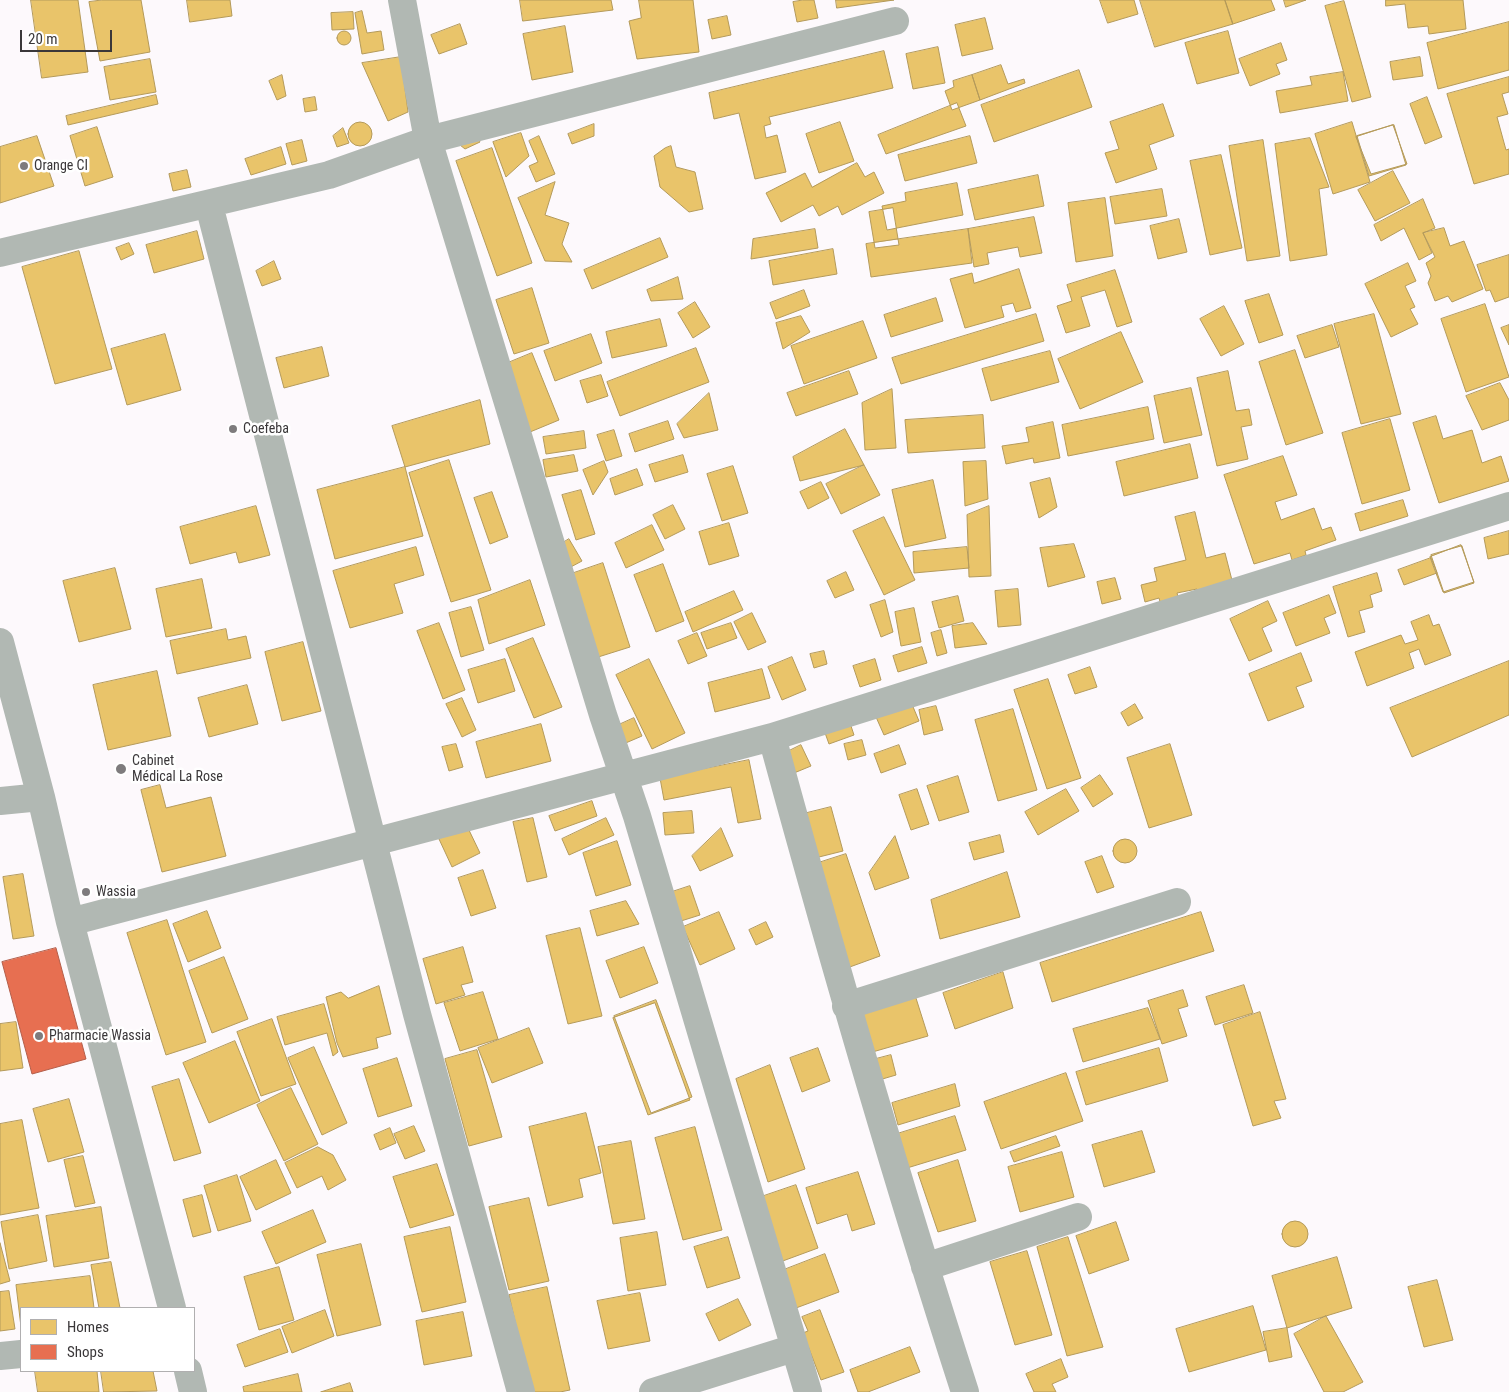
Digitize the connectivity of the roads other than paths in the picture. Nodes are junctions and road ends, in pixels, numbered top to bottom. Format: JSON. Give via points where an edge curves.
{"nodes":[{"id":1,"x":402,"y":0,"type":"edge"},
{"id":2,"x":895,"y":21,"type":"dead end"},
{"id":3,"x":428,"y":140,"type":"junction"},
{"id":4,"x":208,"y":205,"type":"junction"},
{"id":5,"x":0,"y":253,"type":"edge"},
{"id":6,"x":1509,"y":506,"type":"edge"},
{"id":7,"x":0,"y":642,"type":"edge"},
{"id":8,"x":772,"y":737,"type":"junction"},
{"id":9,"x":624,"y":777,"type":"junction"},
{"id":10,"x":41,"y":797,"type":"junction"},
{"id":11,"x":0,"y":801,"type":"edge"},
{"id":12,"x":372,"y":841,"type":"junction"},
{"id":13,"x":1177,"y":902,"type":"dead end"},
{"id":14,"x":70,"y":922,"type":"junction"},
{"id":15,"x":846,"y":1006,"type":"junction"},
{"id":16,"x":1078,"y":1217,"type":"dead end"},
{"id":17,"x":925,"y":1267,"type":"junction"},
{"id":18,"x":172,"y":1307,"type":"edge"},
{"id":19,"x":794,"y":1348,"type":"junction"},
{"id":20,"x":20,"y":1354,"type":"edge"},
{"id":21,"x":0,"y":1356,"type":"edge"},
{"id":22,"x":188,"y":1372,"type":"edge"},
{"id":23,"x":193,"y":1392,"type":"edge"},
{"id":24,"x":521,"y":1392,"type":"edge"},
{"id":25,"x":654,"y":1392,"type":"edge"},
{"id":26,"x":808,"y":1392,"type":"edge"},
{"id":27,"x":965,"y":1392,"type":"edge"}],
"edges":[{"from":1,"to":3,"type":"street"},
{"from":2,"to":3,"type":"street"},
{"from":3,"to":4,"type":"street","via":[[328,175]]},
{"from":3,"to":9,"type":"street"},
{"from":4,"to":5,"type":"street"},
{"from":4,"to":12,"type":"street"},
{"from":6,"to":8,"type":"street"},
{"from":7,"to":10,"type":"street"},
{"from":8,"to":9,"type":"street"},
{"from":8,"to":15,"type":"street"},
{"from":9,"to":12,"type":"street"},
{"from":9,"to":19,"type":"street"},
{"from":10,"to":11,"type":"street"},
{"from":10,"to":14,"type":"street"},
{"from":12,"to":14,"type":"street"},
{"from":12,"to":24,"type":"street"},
{"from":13,"to":15,"type":"street"},
{"from":14,"to":18,"type":"street"},
{"from":15,"to":17,"type":"street"},
{"from":16,"to":17,"type":"street"},
{"from":17,"to":27,"type":"street"},
{"from":19,"to":25,"type":"street"},
{"from":19,"to":26,"type":"street"},
{"from":20,"to":21,"type":"street"},
{"from":22,"to":23,"type":"street"}]}
